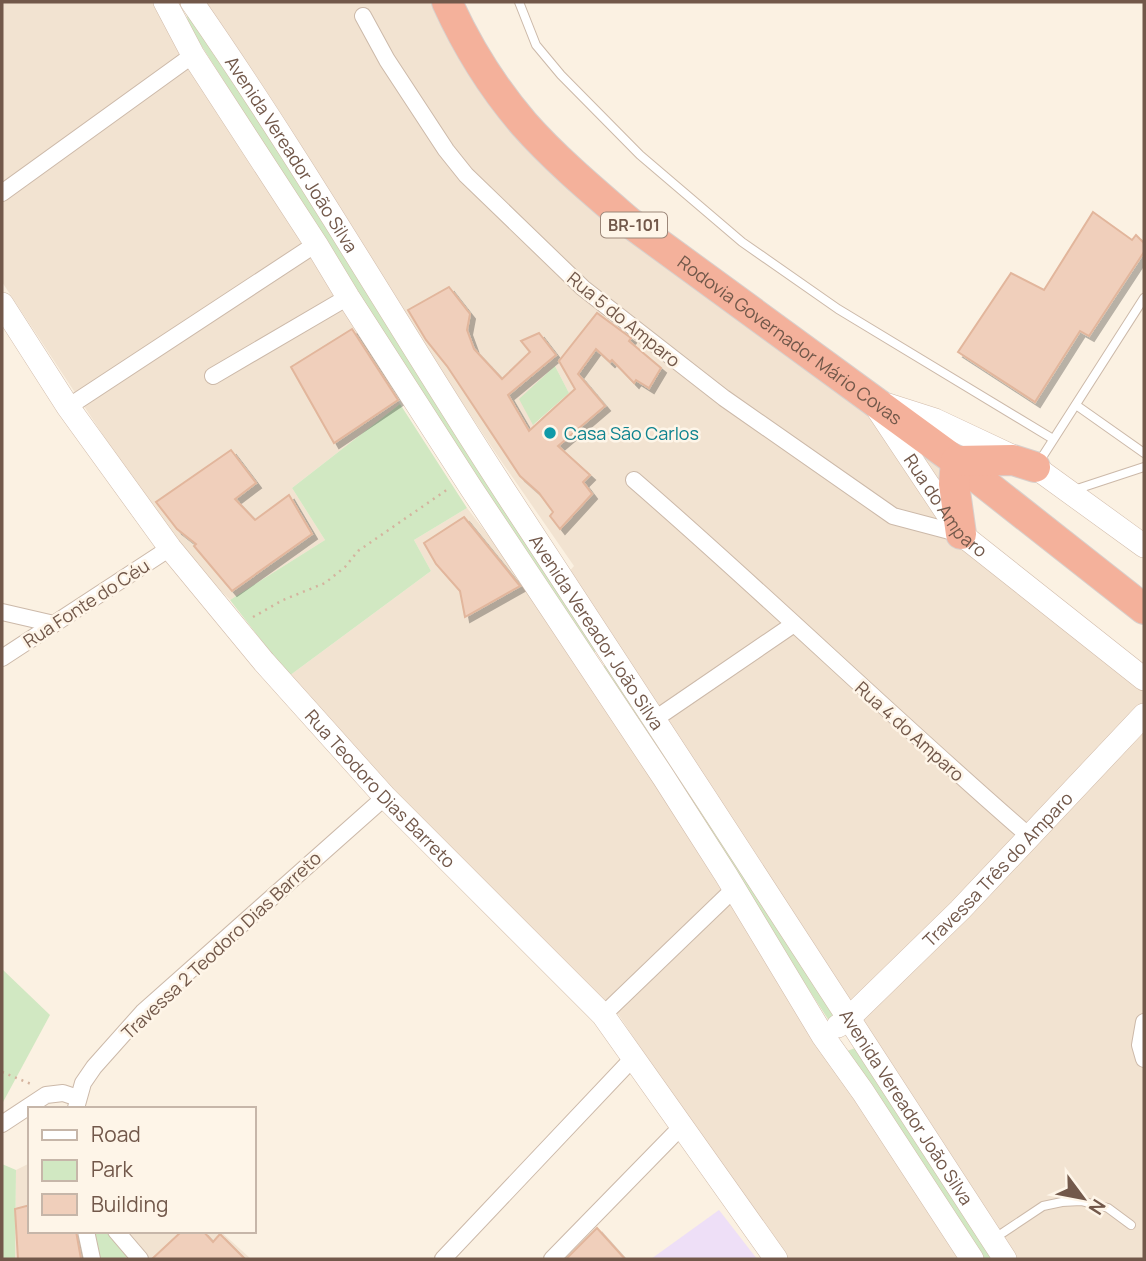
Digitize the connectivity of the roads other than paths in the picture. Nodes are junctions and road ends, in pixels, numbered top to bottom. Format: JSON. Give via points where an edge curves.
{"nodes":[{"id":1,"x":165,"y":2,"type":"edge"},
{"id":2,"x":192,"y":2,"type":"edge"},
{"id":3,"x":447,"y":2,"type":"edge"},
{"id":4,"x":519,"y":2,"type":"edge"},
{"id":5,"x":363,"y":16,"type":"dead end"},
{"id":6,"x":192,"y":55,"type":"junction"},
{"id":7,"x":2,"y":193,"type":"edge"},
{"id":8,"x":316,"y":244,"type":"junction"},
{"id":9,"x":348,"y":297,"type":"junction"},
{"id":10,"x":1144,"y":298,"type":"edge"},
{"id":11,"x":3,"y":310,"type":"edge"},
{"id":12,"x":213,"y":376,"type":"dead end"},
{"id":13,"x":871,"y":399,"type":"junction"},
{"id":14,"x":1076,"y":405,"type":"junction"},
{"id":15,"x":68,"y":407,"type":"junction"},
{"id":16,"x":1053,"y":439,"type":"junction"},
{"id":17,"x":1144,"y":453,"type":"edge"},
{"id":18,"x":956,"y":461,"type":"junction"},
{"id":19,"x":1035,"y":467,"type":"junction"},
{"id":20,"x":1144,"y":467,"type":"edge"},
{"id":21,"x":634,"y":480,"type":"dead end"},
{"id":22,"x":1071,"y":491,"type":"junction"},
{"id":23,"x":961,"y":534,"type":"junction"},
{"id":24,"x":1144,"y":546,"type":"edge"},
{"id":25,"x":170,"y":548,"type":"junction"},
{"id":26,"x":1144,"y":609,"type":"edge"},
{"id":27,"x":2,"y":612,"type":"edge"},
{"id":28,"x":54,"y":624,"type":"junction"},
{"id":29,"x":794,"y":624,"type":"junction"},
{"id":30,"x":2,"y":659,"type":"edge"},
{"id":31,"x":617,"y":660,"type":"junction"},
{"id":32,"x":596,"y":675,"type":"junction"},
{"id":33,"x":1144,"y":679,"type":"edge"},
{"id":34,"x":1144,"y":715,"type":"edge"},
{"id":35,"x":655,"y":719,"type":"junction"},
{"id":36,"x":385,"y":797,"type":"junction"},
{"id":37,"x":1029,"y":835,"type":"junction"},
{"id":38,"x":747,"y":862,"type":"junction"},
{"id":39,"x":730,"y":882,"type":"junction"},
{"id":40,"x":603,"y":1015,"type":"junction"},
{"id":41,"x":848,"y":1019,"type":"junction"},
{"id":42,"x":1144,"y":1022,"type":"edge"},
{"id":43,"x":823,"y":1036,"type":"junction"},
{"id":44,"x":634,"y":1057,"type":"junction"},
{"id":45,"x":1144,"y":1059,"type":"edge"},
{"id":46,"x":77,"y":1103,"type":"edge"},
{"id":47,"x":2,"y":1124,"type":"edge"},
{"id":48,"x":682,"y":1126,"type":"junction"},
{"id":49,"x":1130,"y":1225,"type":"dead end"},
{"id":50,"x":86,"y":1233,"type":"edge"},
{"id":51,"x":117,"y":1233,"type":"edge"},
{"id":52,"x":992,"y":1239,"type":"junction"},
{"id":53,"x":136,"y":1258,"type":"edge"},
{"id":54,"x":92,"y":1259,"type":"edge"},
{"id":55,"x":443,"y":1259,"type":"edge"},
{"id":56,"x":552,"y":1259,"type":"edge"},
{"id":57,"x":776,"y":1259,"type":"edge"},
{"id":58,"x":972,"y":1259,"type":"edge"},
{"id":59,"x":1005,"y":1259,"type":"edge"}],
"edges":[{"from":1,"to":6,"type":"street","name":"Avenida Vereador João Silva"},
{"from":2,"to":31,"type":"street","name":"Avenida Vereador João Silva"},
{"from":3,"to":13,"type":"highway","name":"Rodovia Governador Mário Covas","number":"BR-101","via":[[499,92],[561,160],[629,222]]},
{"from":4,"to":16,"type":"lane","via":[[536,45],[561,75],[640,155],[742,242],[838,309]]},
{"from":5,"to":23,"type":"street","name":"Rua 5 do Amparo","via":[[387,60],[466,175],[583,288],[724,398],[893,516]]},
{"from":6,"to":7,"type":"street"},
{"from":6,"to":8,"type":"street","name":"Avenida Vereador João Silva"},
{"from":8,"to":9,"type":"street","name":"Avenida Vereador João Silva"},
{"from":8,"to":15,"type":"street"},
{"from":9,"to":12,"type":"street"},
{"from":9,"to":32,"type":"street","name":"Avenida Vereador João Silva"},
{"from":10,"to":14,"type":"lane"},
{"from":11,"to":15,"type":"street","name":"Rua Teodoro Dias Barreto"},
{"from":13,"to":18,"type":"highway","name":"Rodovia Governador Mário Covas","number":"BR-101"},
{"from":13,"to":19,"type":"street","via":[[935,420]]},
{"from":13,"to":23,"type":"street","name":"Rua do Amparo"},
{"from":14,"to":16,"type":"lane"},
{"from":14,"to":17,"type":"lane"},
{"from":15,"to":25,"type":"street","name":"Rua Teodoro Dias Barreto"},
{"from":16,"to":19,"type":"lane"},
{"from":18,"to":19,"type":"highway","via":[[1013,460]]},
{"from":18,"to":23,"type":"highway","via":[[954,484]]},
{"from":18,"to":26,"type":"highway","name":"Rodovia Governador Mário Covas","number":"BR-101"},
{"from":19,"to":22,"type":"street"},
{"from":20,"to":22,"type":"lane"},
{"from":21,"to":29,"type":"street","name":"Rua 4 do Amparo"},
{"from":22,"to":24,"type":"street"},
{"from":23,"to":33,"type":"street","name":"Rua do Amparo"},
{"from":25,"to":28,"type":"street","name":"Rua Fonte do Céu"},
{"from":25,"to":36,"type":"street","name":"Rua Teodoro Dias Barreto"},
{"from":27,"to":28,"type":"street"},
{"from":28,"to":30,"type":"street","name":"Rua Fonte do Céu"},
{"from":29,"to":35,"type":"street"},
{"from":29,"to":37,"type":"street","name":"Rua 4 do Amparo"},
{"from":31,"to":32,"type":"street"},
{"from":31,"to":35,"type":"street","name":"Avenida Vereador João Silva"},
{"from":32,"to":39,"type":"street","name":"Avenida Vereador João Silva"},
{"from":34,"to":37,"type":"street","name":"Travessa Três do Amparo"},
{"from":35,"to":38,"type":"street","name":"Avenida Vereador João Silva"},
{"from":36,"to":40,"type":"street","name":"Rua Teodoro Dias Barreto"},
{"from":36,"to":46,"type":"street","name":"Travessa 2 Teodoro Dias Barreto","via":[[143,1012],[94,1067]]},
{"from":37,"to":41,"type":"street","name":"Travessa Três do Amparo"},
{"from":38,"to":39,"type":"street"},
{"from":38,"to":41,"type":"street","name":"Avenida Vereador João Silva"},
{"from":39,"to":40,"type":"street"},
{"from":39,"to":43,"type":"street","name":"Avenida Vereador João Silva"},
{"from":40,"to":44,"type":"street","name":"Rua Teodoro Dias Barreto"},
{"from":41,"to":43,"type":"street","name":"Travessa Três do Amparo"},
{"from":41,"to":52,"type":"street","name":"Avenida Vereador João Silva"},
{"from":42,"to":45,"type":"street","via":[[1140,1045]]},
{"from":43,"to":58,"type":"street","name":"Avenida Vereador João Silva"},
{"from":44,"to":48,"type":"street","name":"Rua Teodoro Dias Barreto"},
{"from":44,"to":55,"type":"street"},
{"from":46,"to":47,"type":"street","via":[[54,1092]]},
{"from":48,"to":56,"type":"street"},
{"from":48,"to":57,"type":"street","name":"Rua Teodoro Dias Barreto"},
{"from":49,"to":52,"type":"lane","via":[[1108,1208],[1062,1202],[1043,1206]]},
{"from":50,"to":54,"type":"street"},
{"from":51,"to":53,"type":"street"},
{"from":52,"to":59,"type":"street","name":"Avenida Vereador João Silva"}]}
